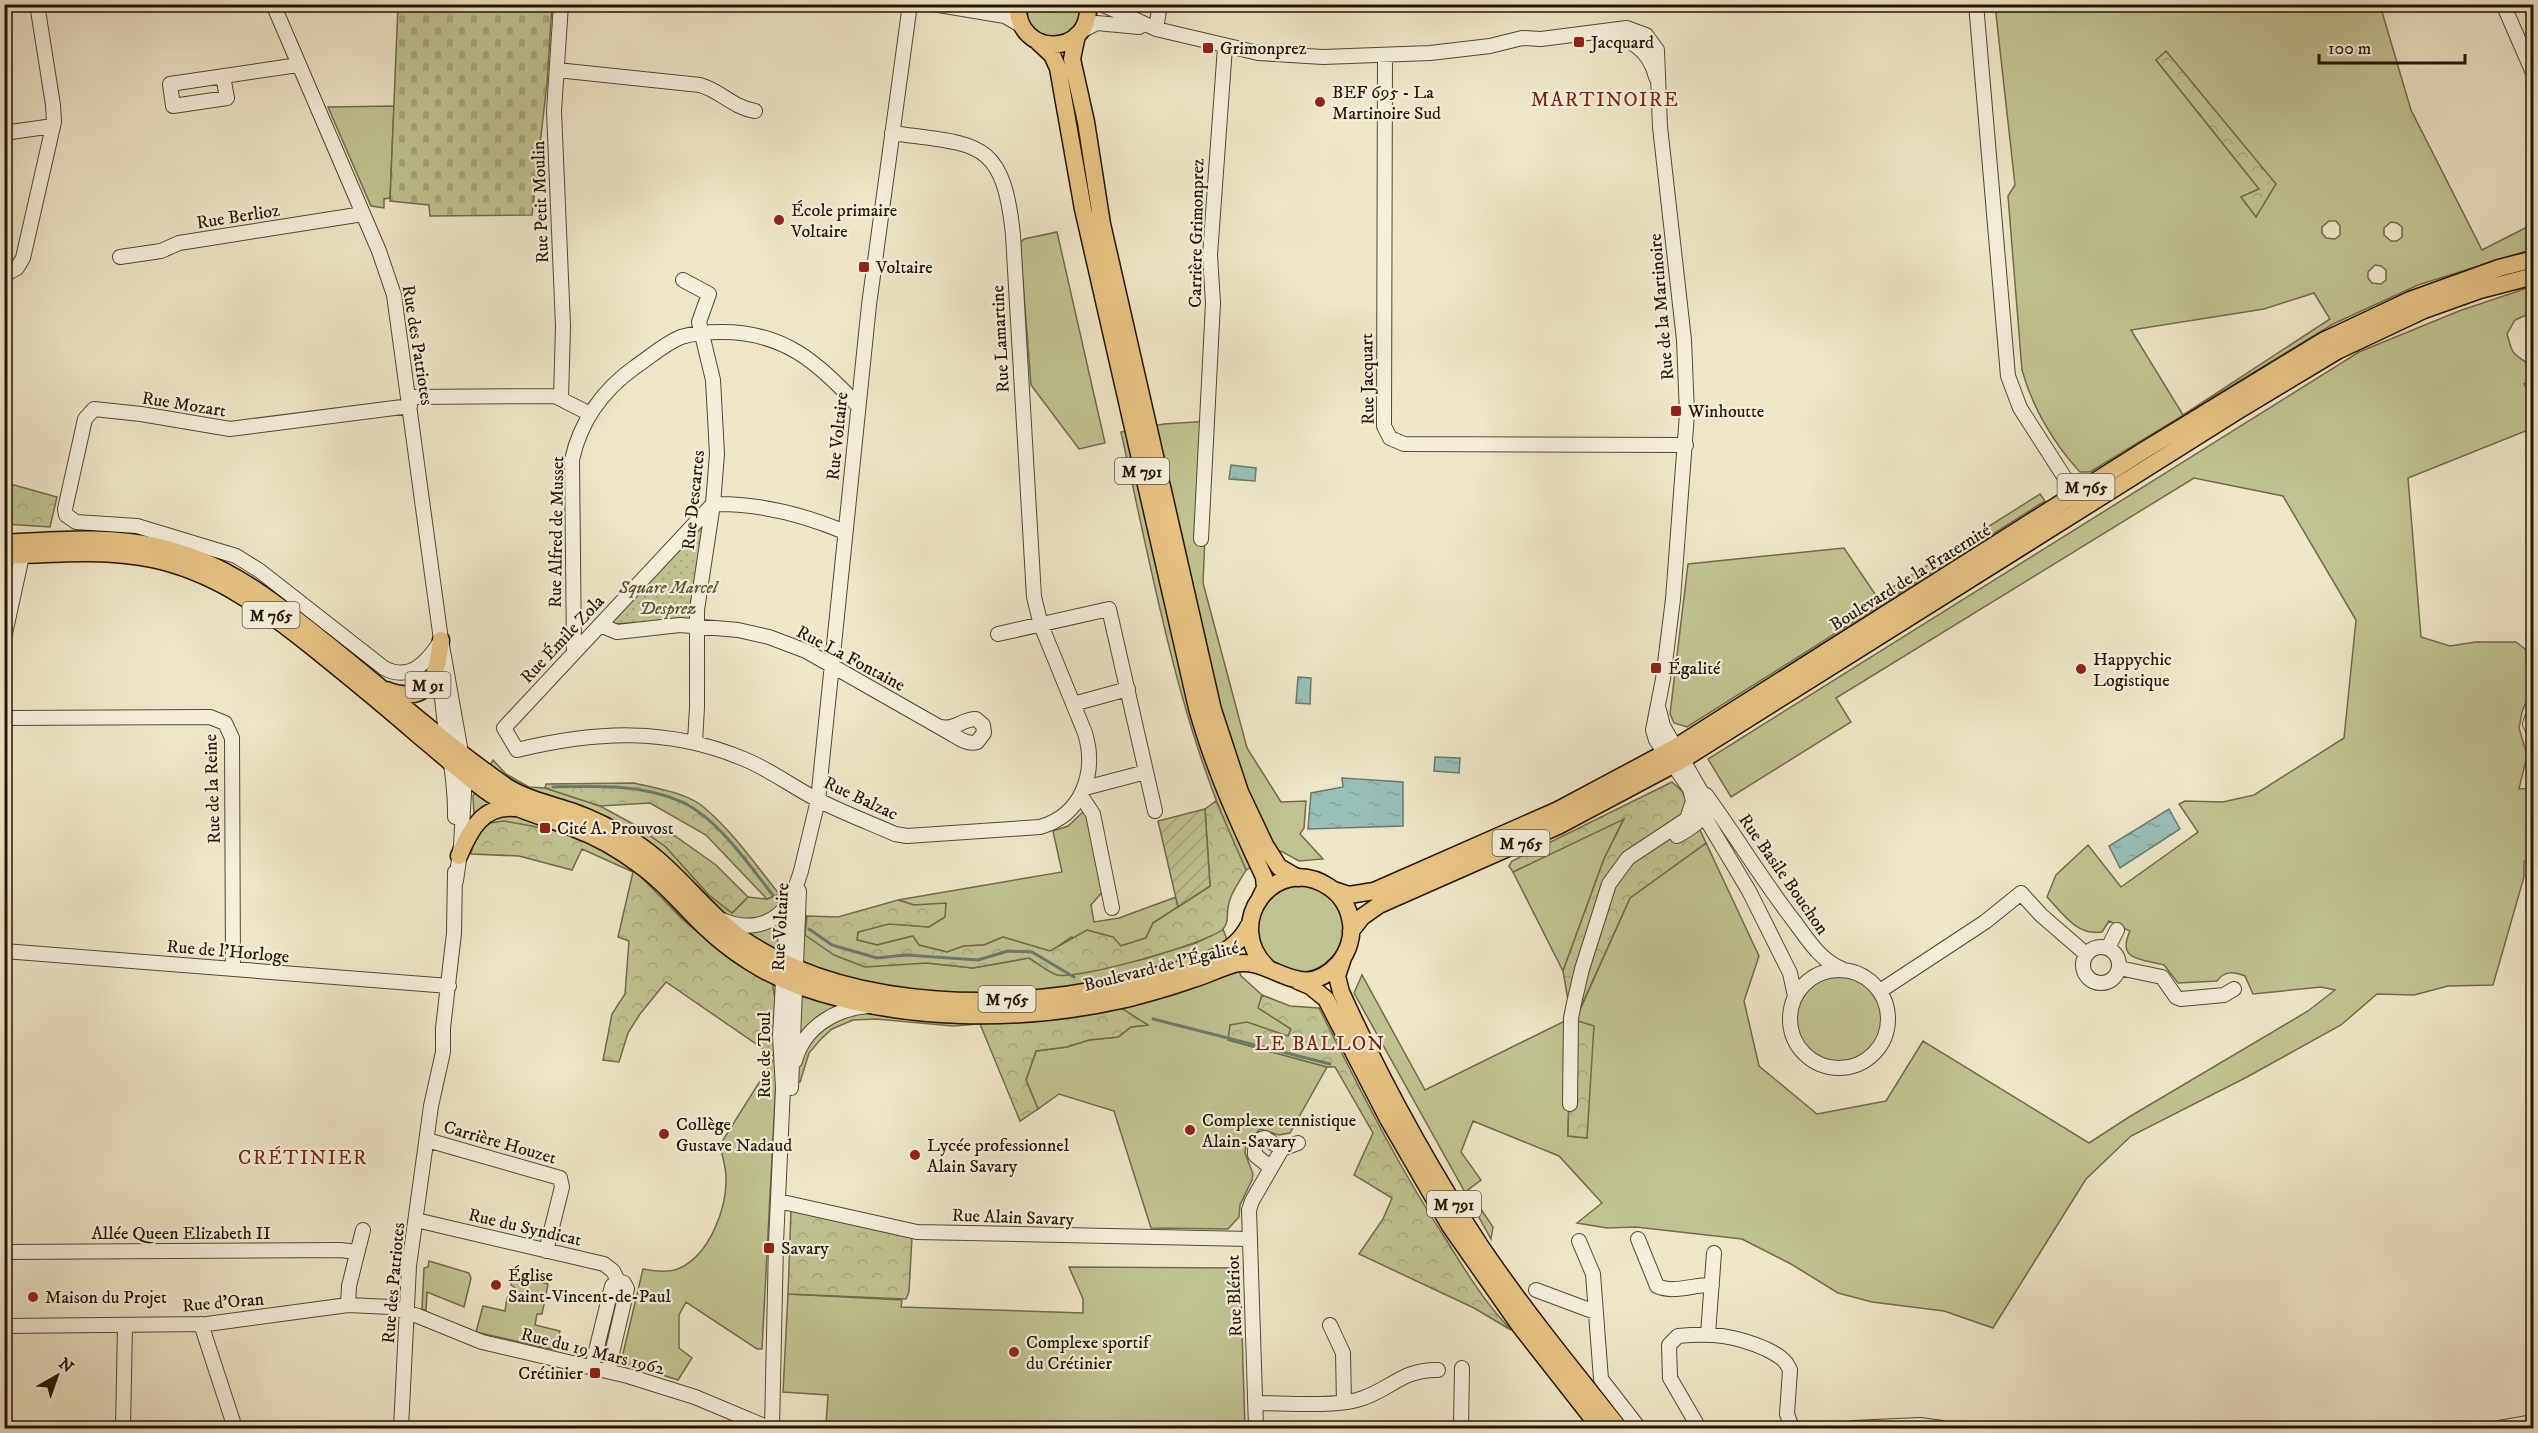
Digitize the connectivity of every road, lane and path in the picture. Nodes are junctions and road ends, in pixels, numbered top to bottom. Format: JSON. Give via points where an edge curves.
{"nodes":[{"id":1,"x":37,"y":4,"type":"edge"},
{"id":2,"x":273,"y":4,"type":"edge"},
{"id":3,"x":561,"y":4,"type":"edge"},
{"id":4,"x":910,"y":4,"type":"edge"},
{"id":5,"x":933,"y":4,"type":"edge"},
{"id":6,"x":1018,"y":4,"type":"edge"},
{"id":7,"x":1088,"y":4,"type":"edge"},
{"id":8,"x":1101,"y":4,"type":"edge"},
{"id":9,"x":1160,"y":4,"type":"edge"},
{"id":10,"x":1976,"y":4,"type":"edge"},
{"id":11,"x":2503,"y":4,"type":"edge"},
{"id":12,"x":1022,"y":26,"type":"junction"},
{"id":13,"x":1156,"y":29,"type":"junction"},
{"id":14,"x":1079,"y":33,"type":"junction"},
{"id":15,"x":1036,"y":40,"type":"junction"},
{"id":16,"x":1225,"y":47,"type":"junction"},
{"id":17,"x":1385,"y":56,"type":"junction"},
{"id":18,"x":298,"y":65,"type":"junction"},
{"id":19,"x":556,"y":70,"type":"junction"},
{"id":20,"x":2534,"y":75,"type":"edge"},
{"id":21,"x":223,"y":76,"type":"dead end"},
{"id":22,"x":755,"y":111,"type":"dead end"},
{"id":23,"x":53,"y":126,"type":"junction"},
{"id":24,"x":4,"y":133,"type":"edge"},
{"id":25,"x":892,"y":133,"type":"junction"},
{"id":26,"x":363,"y":214,"type":"junction"},
{"id":27,"x":120,"y":257,"type":"dead end"},
{"id":28,"x":2534,"y":259,"type":"edge"},
{"id":29,"x":4,"y":275,"type":"edge"},
{"id":30,"x":2503,"y":275,"type":"junction"},
{"id":31,"x":2534,"y":276,"type":"edge"},
{"id":32,"x":683,"y":280,"type":"dead end"},
{"id":33,"x":701,"y":333,"type":"junction"},
{"id":34,"x":561,"y":398,"type":"junction"},
{"id":35,"x":409,"y":402,"type":"junction"},
{"id":36,"x":858,"y":406,"type":"junction"},
{"id":37,"x":590,"y":414,"type":"junction"},
{"id":38,"x":1686,"y":445,"type":"junction"},
{"id":39,"x":2080,"y":501,"type":"junction"},
{"id":40,"x":713,"y":504,"type":"junction"},
{"id":41,"x":845,"y":532,"type":"junction"},
{"id":42,"x":1201,"y":539,"type":"dead end"},
{"id":43,"x":4,"y":543,"type":"edge"},
{"id":44,"x":23,"y":549,"type":"junction"},
{"id":45,"x":4,"y":556,"type":"edge"},
{"id":46,"x":600,"y":625,"type":"junction"},
{"id":47,"x":1041,"y":625,"type":"junction"},
{"id":48,"x":696,"y":626,"type":"junction"},
{"id":49,"x":998,"y":634,"type":"dead end"},
{"id":50,"x":4,"y":638,"type":"edge"},
{"id":51,"x":441,"y":640,"type":"junction"},
{"id":52,"x":574,"y":652,"type":"junction"},
{"id":53,"x":375,"y":661,"type":"junction"},
{"id":54,"x":832,"y":666,"type":"junction"},
{"id":55,"x":383,"y":688,"type":"junction"},
{"id":56,"x":1128,"y":689,"type":"junction"},
{"id":57,"x":1073,"y":704,"type":"junction"},
{"id":58,"x":2534,"y":713,"type":"edge"},
{"id":59,"x":4,"y":718,"type":"edge"},
{"id":60,"x":940,"y":727,"type":"dead end"},
{"id":61,"x":2534,"y":732,"type":"edge"},
{"id":62,"x":447,"y":741,"type":"junction"},
{"id":63,"x":695,"y":742,"type":"junction"},
{"id":64,"x":517,"y":750,"type":"joint"},
{"id":65,"x":1674,"y":756,"type":"junction"},
{"id":66,"x":457,"y":758,"type":"junction"},
{"id":67,"x":1146,"y":772,"type":"junction"},
{"id":68,"x":465,"y":775,"type":"junction"},
{"id":69,"x":1697,"y":791,"type":"junction"},
{"id":70,"x":1083,"y":792,"type":"junction"},
{"id":71,"x":818,"y":800,"type":"junction"},
{"id":72,"x":517,"y":808,"type":"junction"},
{"id":73,"x":1155,"y":811,"type":"dead end"},
{"id":74,"x":1704,"y":815,"type":"junction"},
{"id":75,"x":459,"y":856,"type":"junction"},
{"id":76,"x":801,"y":871,"type":"junction"},
{"id":77,"x":1298,"y":878,"type":"junction"},
{"id":78,"x":456,"y":881,"type":"junction"},
{"id":79,"x":1333,"y":890,"type":"junction"},
{"id":80,"x":1260,"y":898,"type":"junction"},
{"id":81,"x":791,"y":901,"type":"junction"},
{"id":82,"x":1112,"y":908,"type":"dead end"},
{"id":83,"x":714,"y":915,"type":"junction"},
{"id":84,"x":1598,"y":919,"type":"junction"},
{"id":85,"x":1249,"y":925,"type":"junction"},
{"id":86,"x":2117,"y":930,"type":"dead end"},
{"id":87,"x":1351,"y":931,"type":"junction"},
{"id":88,"x":2108,"y":948,"type":"junction"},
{"id":89,"x":4,"y":951,"type":"edge"},
{"id":90,"x":2086,"y":954,"type":"junction"},
{"id":91,"x":1344,"y":956,"type":"junction"},
{"id":92,"x":2119,"y":968,"type":"junction"},
{"id":93,"x":233,"y":969,"type":"junction"},
{"id":94,"x":1269,"y":969,"type":"junction"},
{"id":95,"x":1844,"y":970,"type":"junction"},
{"id":96,"x":790,"y":974,"type":"junction"},
{"id":97,"x":1293,"y":980,"type":"junction"},
{"id":98,"x":449,"y":986,"type":"junction"},
{"id":99,"x":2234,"y":989,"type":"dead end"},
{"id":100,"x":1880,"y":991,"type":"junction"},
{"id":101,"x":1795,"y":996,"type":"junction"},
{"id":102,"x":882,"y":1006,"type":"junction"},
{"id":103,"x":790,"y":1080,"type":"junction"},
{"id":104,"x":1570,"y":1104,"type":"dead end"},
{"id":105,"x":427,"y":1140,"type":"junction"},
{"id":106,"x":1298,"y":1143,"type":"dead end"},
{"id":107,"x":1282,"y":1149,"type":"junction"},
{"id":108,"x":1270,"y":1167,"type":"junction"},
{"id":109,"x":782,"y":1201,"type":"junction"},
{"id":110,"x":416,"y":1220,"type":"junction"},
{"id":111,"x":363,"y":1230,"type":"dead end"},
{"id":112,"x":1250,"y":1239,"type":"junction"},
{"id":113,"x":1638,"y":1239,"type":"dead end"},
{"id":114,"x":1579,"y":1241,"type":"dead end"},
{"id":115,"x":546,"y":1251,"type":"junction"},
{"id":116,"x":4,"y":1252,"type":"edge"},
{"id":117,"x":357,"y":1252,"type":"junction"},
{"id":118,"x":1714,"y":1253,"type":"dead end"},
{"id":119,"x":618,"y":1281,"type":"junction"},
{"id":120,"x":1712,"y":1285,"type":"junction"},
{"id":121,"x":1536,"y":1290,"type":"dead end"},
{"id":122,"x":348,"y":1305,"type":"junction"},
{"id":123,"x":408,"y":1312,"type":"junction"},
{"id":124,"x":1595,"y":1312,"type":"junction"},
{"id":125,"x":201,"y":1324,"type":"junction"},
{"id":126,"x":125,"y":1325,"type":"junction"},
{"id":127,"x":1330,"y":1325,"type":"dead end"},
{"id":128,"x":4,"y":1326,"type":"edge"},
{"id":129,"x":1708,"y":1334,"type":"junction"},
{"id":130,"x":592,"y":1367,"type":"junction"},
{"id":131,"x":1462,"y":1368,"type":"dead end"},
{"id":132,"x":1438,"y":1370,"type":"dead end"},
{"id":133,"x":608,"y":1371,"type":"junction"},
{"id":134,"x":1344,"y":1402,"type":"junction"},
{"id":135,"x":1255,"y":1403,"type":"junction"},
{"id":136,"x":2534,"y":1422,"type":"edge"},
{"id":137,"x":123,"y":1428,"type":"edge"},
{"id":138,"x":235,"y":1428,"type":"edge"},
{"id":139,"x":401,"y":1428,"type":"edge"},
{"id":140,"x":771,"y":1428,"type":"edge"},
{"id":141,"x":1256,"y":1428,"type":"edge"},
{"id":142,"x":1461,"y":1428,"type":"edge"},
{"id":143,"x":1600,"y":1428,"type":"edge"},
{"id":144,"x":1619,"y":1428,"type":"edge"},
{"id":145,"x":1639,"y":1428,"type":"edge"},
{"id":146,"x":1699,"y":1428,"type":"edge"},
{"id":147,"x":1792,"y":1428,"type":"edge"},
{"id":148,"x":1853,"y":1428,"type":"edge"},
{"id":149,"x":1942,"y":1428,"type":"edge"},
{"id":150,"x":2499,"y":1428,"type":"edge"}],
"edges":[{"from":1,"to":23,"type":"street"},
{"from":2,"to":18,"type":"street","name":"Rue des Patriotes","number":"M 91"},
{"from":3,"to":19,"type":"street","name":"Rue Petit Moulin"},
{"from":4,"to":25,"type":"street","name":"Rue Voltaire"},
{"from":5,"to":12,"type":"street","via":[[1005,16]]},
{"from":6,"to":12,"type":"main road"},
{"from":7,"to":14,"type":"main road","via":[[1087,18]]},
{"from":8,"to":13,"type":"street","name":"Rue de la Martinoire"},
{"from":9,"to":13,"type":"street"},
{"from":10,"to":39,"type":"street","via":[[2008,376],[2020,408]]},
{"from":11,"to":20,"type":"street"},
{"from":12,"to":15,"type":"main road"},
{"from":13,"to":14,"type":"street","name":"Rue de la Martinoire","via":[[1097,23]]},
{"from":13,"to":16,"type":"street","name":"Rue de la Martinoire"},
{"from":14,"to":15,"type":"main road","via":[[1060,44]]},
{"from":14,"to":77,"type":"main road","number":"M 791","via":[[1072,60],[1102,224],[1213,710],[1240,792],[1265,845],[1279,867]]},
{"from":15,"to":80,"type":"main road","number":"M 791","via":[[1052,55],[1058,68],[1083,209],[1197,708],[1228,801],[1264,877],[1265,888]]},
{"from":16,"to":17,"type":"street","name":"Rue de la Martinoire","via":[[1319,57]]},
{"from":16,"to":42,"type":"street","name":"Carrière Grimonprez","via":[[1210,255],[1213,303]]},
{"from":17,"to":38,"type":"street","name":"Rue de la Martinoire","via":[[1631,28],[1656,47],[1661,137],[1684,340]]},
{"from":17,"to":38,"type":"street","name":"Rue Jacquart","via":[[1384,426],[1390,438],[1404,444]]},
{"from":18,"to":21,"type":"street"},
{"from":18,"to":26,"type":"street","name":"Rue des Patriotes","number":"M 91"},
{"from":19,"to":22,"type":"street","via":[[700,86],[738,107]]},
{"from":19,"to":34,"type":"street","name":"Rue Petit Moulin","via":[[554,124],[563,326]]},
{"from":23,"to":24,"type":"street"},
{"from":23,"to":29,"type":"street","via":[[23,258],[13,271]]},
{"from":25,"to":36,"type":"street","name":"Rue Voltaire"},
{"from":25,"to":47,"type":"street","name":"Rue Lamartine","via":[[974,147],[995,165],[1005,185],[1013,235],[1031,576]]},
{"from":26,"to":27,"type":"street","name":"Rue Berlioz","via":[[179,243],[161,251]]},
{"from":26,"to":35,"type":"street","name":"Rue des Patriotes","number":"M 91","via":[[394,295]]},
{"from":28,"to":30,"type":"main road"},
{"from":30,"to":31,"type":"main road"},
{"from":30,"to":39,"type":"main road","name":"Boulevard de la Fraternité","number":"M 765","via":[[2337,351]]},
{"from":32,"to":33,"type":"street","name":"Rue Descartes","via":[[709,294],[699,317]]},
{"from":33,"to":36,"type":"street","name":"Rue Alfred de Musset","via":[[748,333],[792,349],[822,368]]},
{"from":33,"to":37,"type":"street","name":"Rue Alfred de Musset","via":[[675,340],[626,374]]},
{"from":33,"to":40,"type":"street","name":"Rue Descartes","via":[[711,367],[717,419]]},
{"from":34,"to":35,"type":"street"},
{"from":34,"to":37,"type":"street"},
{"from":35,"to":51,"type":"street","name":"Rue des Patriotes","number":"M 91"},
{"from":35,"to":53,"type":"street","name":"Rue Mozart","via":[[230,429],[94,409],[85,419],[65,509],[66,515],[76,522],[137,526],[236,556]]},
{"from":36,"to":41,"type":"street","name":"Rue Voltaire"},
{"from":37,"to":52,"type":"street","name":"Rue Alfred de Musset","via":[[572,460]]},
{"from":38,"to":65,"type":"street","name":"Rue de la Martinoire","via":[[1674,599],[1659,702],[1661,723]]},
{"from":39,"to":65,"type":"main road","name":"Boulevard de la Fraternité","number":"M 765"},
{"from":40,"to":41,"type":"street","via":[[771,508]]},
{"from":40,"to":46,"type":"street","name":"Rue Émile Zola"},
{"from":40,"to":48,"type":"street","name":"Rue Descartes"},
{"from":41,"to":54,"type":"street","name":"Rue Voltaire"},
{"from":43,"to":44,"type":"main road","number":"M 765"},
{"from":44,"to":45,"type":"main road","number":"M 765"},
{"from":44,"to":50,"type":"street"},
{"from":44,"to":55,"type":"main road","number":"M 765","via":[[118,540],[161,547],[198,559],[254,588]]},
{"from":44,"to":66,"type":"main road","number":"M 765","via":[[134,556],[179,566],[216,581],[292,631]]},
{"from":46,"to":48,"type":"street","name":"Rue La Fontaine","via":[[617,632],[664,625]]},
{"from":46,"to":52,"type":"street","name":"Rue Émile Zola"},
{"from":47,"to":49,"type":"street"},
{"from":47,"to":56,"type":"street","via":[[1109,609]]},
{"from":47,"to":57,"type":"street"},
{"from":48,"to":54,"type":"street","name":"Rue La Fontaine","via":[[769,637]]},
{"from":48,"to":63,"type":"street","name":"Rue Descartes"},
{"from":51,"to":53,"type":"street","via":[[426,661],[410,672],[394,672]]},
{"from":51,"to":55,"type":"main road","number":"M 91","via":[[437,672],[423,689],[402,694]]},
{"from":51,"to":62,"type":"street","name":"Rue des Patriotes","number":"M 91"},
{"from":51,"to":66,"type":"street","name":"Rue des Patriotes","number":"M 91"},
{"from":52,"to":64,"type":"street","name":"Rue Émile Zola","via":[[504,728]]},
{"from":53,"to":55,"type":"street"},
{"from":54,"to":60,"type":"street","name":"Rue La Fontaine"},
{"from":54,"to":71,"type":"street","name":"Rue Voltaire"},
{"from":55,"to":62,"type":"main road","number":"M 765"},
{"from":56,"to":57,"type":"street"},
{"from":56,"to":67,"type":"street"},
{"from":57,"to":70,"type":"street","via":[[1089,749],[1089,771]]},
{"from":58,"to":61,"type":"street","via":[[2530,724]]},
{"from":59,"to":93,"type":"street","name":"Rue de la Reine","via":[[213,717],[225,723],[232,738]]},
{"from":62,"to":66,"type":"main road","name":"Boulevard de l'Égalité","number":"M 765"},
{"from":63,"to":64,"type":"street","name":"Rue Balzac","via":[[655,736],[599,735]]},
{"from":63,"to":71,"type":"street","name":"Rue Balzac","via":[[761,766]]},
{"from":65,"to":69,"type":"street","name":"Rue de la Martinoire"},
{"from":65,"to":79,"type":"main road","name":"Boulevard de la Fraternité","number":"M 765","via":[[1374,891],[1349,895]]},
{"from":65,"to":87,"type":"main road","name":"Boulevard de la Fraternité","number":"M 765","via":[[1558,826],[1379,905]]},
{"from":66,"to":68,"type":"main road","name":"Boulevard de l'Égalité","number":"M 765"},
{"from":66,"to":78,"type":"street","name":"Rue des Patriotes","number":"M 91"},
{"from":66,"to":83,"type":"main road","name":"Boulevard de l'Égalité","number":"M 765","via":[[516,792],[586,817],[638,845],[670,869]]},
{"from":67,"to":70,"type":"street"},
{"from":67,"to":73,"type":"street"},
{"from":68,"to":72,"type":"main road","name":"Boulevard de l'Égalité","number":"M 765"},
{"from":68,"to":75,"type":"street","name":"Rue des Patriotes","number":"M 91"},
{"from":69,"to":74,"type":"street","name":"Rue Basile Bouchon"},
{"from":69,"to":84,"type":"street","via":[[1687,819],[1620,866],[1609,884]]},
{"from":69,"to":95,"type":"street","name":"Rue Basile Bouchon","via":[[1810,943],[1826,961]]},
{"from":70,"to":71,"type":"street","name":"Rue Balzac","via":[[1064,815],[1040,827],[907,836]]},
{"from":70,"to":82,"type":"street","via":[[1093,814]]},
{"from":71,"to":76,"type":"street","name":"Rue Voltaire"},
{"from":72,"to":75,"type":"main road","number":"M 91","via":[[498,809],[484,816],[470,832]]},
{"from":72,"to":96,"type":"main road","name":"Boulevard de l'Égalité","number":"M 765","via":[[617,849],[654,876],[723,942]]},
{"from":74,"to":84,"type":"street","via":[[1692,828],[1634,863],[1615,886]]},
{"from":74,"to":101,"type":"street","name":"Rue Basile Bouchon","via":[[1749,891],[1790,973]]},
{"from":75,"to":78,"type":"street","name":"Rue des Patriotes","number":"M 91"},
{"from":76,"to":81,"type":"street","name":"Rue Voltaire"},
{"from":76,"to":96,"type":"street","name":"Rue Voltaire"},
{"from":77,"to":79,"type":"main road","via":[[1313,879]]},
{"from":77,"to":80,"type":"main road","via":[[1277,884]]},
{"from":78,"to":98,"type":"street","name":"Rue des Patriotes","number":"M 91"},
{"from":79,"to":87,"type":"main road","via":[[1347,908]]},
{"from":80,"to":85,"type":"main road","name":"Boulevard de l'Égalité"},
{"from":81,"to":83,"type":"street","via":[[765,924],[738,925]]},
{"from":81,"to":96,"type":"street","name":"Rue Voltaire","via":[[786,928]]},
{"from":83,"to":96,"type":"main road","name":"Boulevard de l'Égalité","number":"M 765"},
{"from":84,"to":104,"type":"street","via":[[1571,1018]]},
{"from":85,"to":94,"type":"main road","name":"Boulevard de l'Égalité","via":[[1254,950]]},
{"from":85,"to":96,"type":"main road","name":"Boulevard de l'Égalité","number":"M 765","via":[[1235,946],[1207,960],[1133,981],[1047,996],[913,996]]},
{"from":86,"to":88,"type":"street"},
{"from":87,"to":91,"type":"main road"},
{"from":88,"to":90,"type":"street","via":[[2096,947]]},
{"from":88,"to":92,"type":"street","via":[[2117,956]]},
{"from":89,"to":93,"type":"street","name":"Rue de l'Horloge"},
{"from":90,"to":92,"type":"street","via":[[2082,966],[2087,977],[2097,983],[2109,982]]},
{"from":90,"to":100,"type":"street","via":[[2021,893],[1985,922]]},
{"from":91,"to":97,"type":"main road","via":[[1326,974]]},
{"from":91,"to":144,"type":"main road","number":"M 791","via":[[1337,976],[1341,992],[1433,1170],[1510,1288]]},
{"from":92,"to":99,"type":"street","via":[[2162,977],[2181,999],[2224,995]]},
{"from":93,"to":98,"type":"street","name":"Rue de l'Horloge"},
{"from":94,"to":97,"type":"main road","name":"Boulevard de l'Égalité"},
{"from":94,"to":102,"type":"main road","name":"Boulevard de l'Égalité","number":"M 765","via":[[1251,963],[1235,964],[1126,999],[1044,1011],[972,1014]]},
{"from":95,"to":100,"type":"street","via":[[1868,979]]},
{"from":95,"to":101,"type":"street","via":[[1812,978]]},
{"from":96,"to":102,"type":"main road","name":"Boulevard de l'Égalité","number":"M 765","via":[[844,1000]]},
{"from":96,"to":103,"type":"street","name":"Rue de Toul"},
{"from":96,"to":109,"type":"street","name":"Rue de Toul","via":[[780,1046]]},
{"from":97,"to":143,"type":"main road","number":"M 791","via":[[1310,986],[1326,999],[1388,1119],[1450,1226]]},
{"from":98,"to":105,"type":"street","name":"Rue des Patriotes","number":"M 91","via":[[442,1059]]},
{"from":100,"to":101,"type":"street","via":[[1888,1013],[1886,1037],[1872,1057],[1842,1069],[1812,1060],[1796,1043],[1790,1019]]},
{"from":102,"to":103,"type":"street","name":"Rue de Toul","via":[[847,1010],[815,1028],[797,1054]]},
{"from":103,"to":109,"type":"street","name":"Rue de Toul"},
{"from":105,"to":110,"type":"street","name":"Rue des Patriotes","number":"M 91"},
{"from":105,"to":115,"type":"street","name":"Carrière Houzet","via":[[560,1178],[562,1187]]},
{"from":106,"to":107,"type":"street"},
{"from":107,"to":108,"type":"street","name":"Rue Blériot"},
{"from":107,"to":108,"type":"street","via":[[1265,1138],[1255,1146],[1255,1155]]},
{"from":108,"to":112,"type":"street","name":"Rue Blériot","via":[[1250,1206]]},
{"from":109,"to":112,"type":"street","name":"Rue Alain Savary","via":[[916,1232]]},
{"from":109,"to":140,"type":"street","name":"Rue de Toul"},
{"from":110,"to":115,"type":"street","name":"Rue du Syndicat"},
{"from":110,"to":123,"type":"street","name":"Rue des Patriotes","number":"M 91"},
{"from":111,"to":117,"type":"street"},
{"from":112,"to":135,"type":"street","name":"Rue Blériot"},
{"from":113,"to":120,"type":"street","via":[[1657,1286],[1679,1289]]},
{"from":114,"to":124,"type":"street","via":[[1593,1271]]},
{"from":115,"to":119,"type":"street","name":"Rue du Syndicat","via":[[604,1264]]},
{"from":116,"to":117,"type":"street","name":"Allée Queen Elizabeth II"},
{"from":117,"to":122,"type":"street"},
{"from":118,"to":120,"type":"street"},
{"from":119,"to":130,"type":"street","via":[[612,1286]]},
{"from":119,"to":133,"type":"street","via":[[627,1289]]},
{"from":120,"to":129,"type":"street"},
{"from":121,"to":124,"type":"street"},
{"from":122,"to":123,"type":"street","name":"Rue d'Oran"},
{"from":122,"to":125,"type":"street","name":"Rue d'Oran"},
{"from":123,"to":130,"type":"street","name":"Rue du 19 Mars 1962","via":[[476,1340]]},
{"from":123,"to":139,"type":"street","name":"Rue des Patriotes","number":"M 91"},
{"from":124,"to":145,"type":"street","via":[[1601,1379]]},
{"from":125,"to":126,"type":"street","name":"Rue d'Oran"},
{"from":125,"to":138,"type":"street"},
{"from":126,"to":128,"type":"street","name":"Rue d'Oran"},
{"from":126,"to":137,"type":"street"},
{"from":127,"to":134,"type":"street","via":[[1343,1353]]},
{"from":129,"to":146,"type":"street","via":[[1676,1336],[1668,1347],[1670,1378]]},
{"from":129,"to":147,"type":"street","via":[[1738,1338],[1785,1361],[1790,1370],[1787,1414]]},
{"from":130,"to":133,"type":"street","name":"Rue du 19 Mars 1962"},
{"from":131,"to":142,"type":"street"},
{"from":132,"to":134,"type":"street","via":[[1414,1372],[1370,1395]]},
{"from":133,"to":140,"type":"street","name":"Rue du 19 Mars 1962","via":[[695,1397]]},
{"from":134,"to":135,"type":"street"},
{"from":135,"to":141,"type":"street","name":"Rue Blériot"},
{"from":136,"to":150,"type":"street"},
{"from":148,"to":149,"type":"street"}]}
